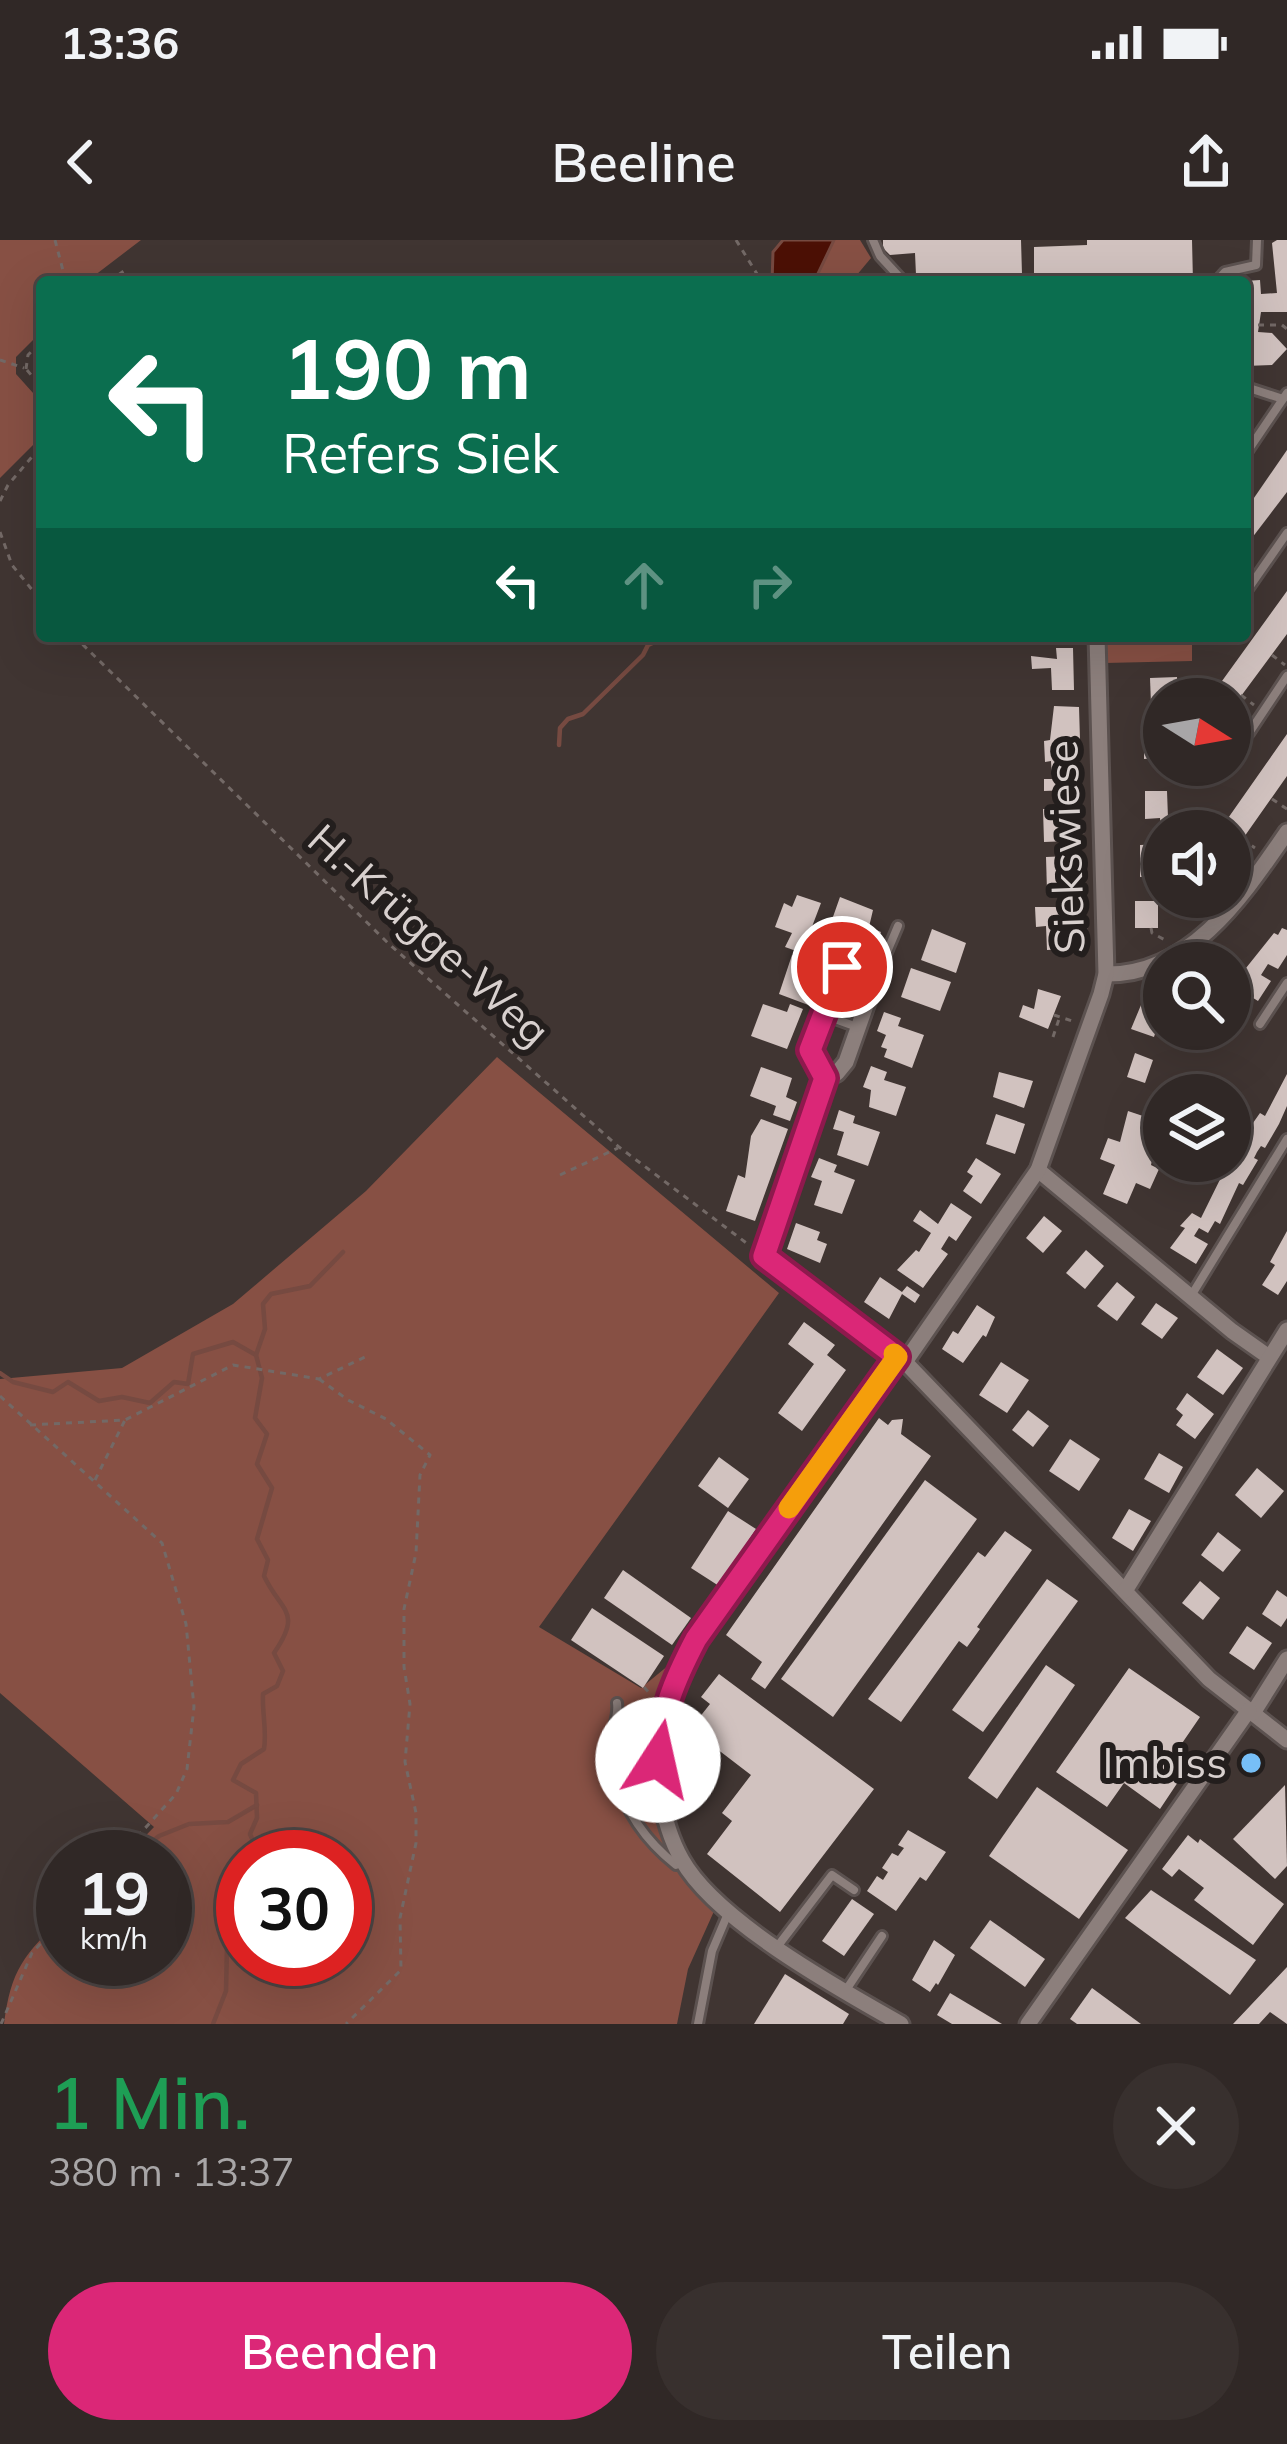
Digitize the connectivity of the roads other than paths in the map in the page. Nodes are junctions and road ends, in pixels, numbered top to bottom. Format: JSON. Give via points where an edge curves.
{"nodes":[{"id":1,"x":873,"y":240,"type":"edge"},
{"id":2,"x":1257,"y":240,"type":"edge"},
{"id":3,"x":898,"y":276,"type":"edge"},
{"id":4,"x":1221,"y":276,"type":"edge"},
{"id":5,"x":1251,"y":388,"type":"edge"},
{"id":6,"x":1285,"y":396,"type":"edge"},
{"id":7,"x":1251,"y":446,"type":"edge"},
{"id":8,"x":1287,"y":533,"type":"edge"},
{"id":9,"x":1251,"y":585,"type":"edge"},
{"id":10,"x":1097,"y":642,"type":"edge"},
{"id":11,"x":1287,"y":676,"type":"edge"},
{"id":12,"x":1251,"y":730,"type":"edge"},
{"id":13,"x":1287,"y":832,"type":"edge"},
{"id":14,"x":898,"y":926,"type":"dead end"},
{"id":15,"x":1106,"y":974,"type":"junction"},
{"id":16,"x":874,"y":980,"type":"junction"},
{"id":17,"x":1287,"y":982,"type":"edge"},
{"id":18,"x":823,"y":1014,"type":"junction"},
{"id":19,"x":1260,"y":1024,"type":"dead end"},
{"id":20,"x":857,"y":1027,"type":"junction"},
{"id":21,"x":825,"y":1078,"type":"junction"},
{"id":22,"x":1287,"y":1139,"type":"edge"},
{"id":23,"x":1037,"y":1170,"type":"junction"},
{"id":24,"x":1190,"y":1297,"type":"junction"},
{"id":25,"x":1287,"y":1330,"type":"edge"},
{"id":26,"x":1269,"y":1357,"type":"junction"},
{"id":27,"x":901,"y":1359,"type":"junction"},
{"id":28,"x":1125,"y":1591,"type":"junction"},
{"id":29,"x":1287,"y":1659,"type":"edge"},
{"id":30,"x":617,"y":1703,"type":"dead end"},
{"id":31,"x":1251,"y":1712,"type":"junction"},
{"id":32,"x":1287,"y":1740,"type":"edge"},
{"id":33,"x":683,"y":1862,"type":"junction"},
{"id":34,"x":854,"y":1890,"type":"dead end"},
{"id":35,"x":729,"y":1911,"type":"junction"},
{"id":36,"x":882,"y":1936,"type":"dead end"},
{"id":37,"x":777,"y":1947,"type":"junction"},
{"id":38,"x":846,"y":1990,"type":"junction"},
{"id":39,"x":873,"y":2017,"type":"edge"},
{"id":40,"x":698,"y":2024,"type":"edge"},
{"id":41,"x":901,"y":2024,"type":"edge"},
{"id":42,"x":1028,"y":2024,"type":"edge"}],
"edges":[{"from":1,"to":3,"type":"lane"},
{"from":2,"to":4,"type":"lane","via":[[1256,265]]},
{"from":5,"to":6,"type":"lane"},
{"from":6,"to":7,"type":"lane"},
{"from":8,"to":9,"type":"lane"},
{"from":10,"to":15,"type":"street","name":"Siekswiese"},
{"from":11,"to":12,"type":"lane"},
{"from":13,"to":15,"type":"street","via":[[1202,938],[1159,962]]},
{"from":14,"to":16,"type":"lane"},
{"from":15,"to":23,"type":"street","name":"Siekswiese"},
{"from":16,"to":18,"type":"street","via":[[842,967]]},
{"from":16,"to":20,"type":"street"},
{"from":17,"to":19,"type":"lane"},
{"from":18,"to":20,"type":"lane"},
{"from":18,"to":21,"type":"street","via":[[810,1050]]},
{"from":20,"to":21,"type":"street","via":[[846,1062]]},
{"from":21,"to":27,"type":"street","via":[[764,1256]]},
{"from":22,"to":24,"type":"lane"},
{"from":23,"to":24,"type":"street"},
{"from":23,"to":27,"type":"street","name":"Siekswiese"},
{"from":24,"to":26,"type":"street"},
{"from":25,"to":26,"type":"street"},
{"from":26,"to":28,"type":"street"},
{"from":27,"to":28,"type":"street"},
{"from":27,"to":33,"type":"street","name":"Siekswiese","via":[[696,1639],[674,1681],[658,1760]]},
{"from":28,"to":31,"type":"street"},
{"from":29,"to":31,"type":"street"},
{"from":30,"to":33,"type":"lane","via":[[617,1779],[638,1831]]},
{"from":31,"to":32,"type":"street"},
{"from":31,"to":42,"type":"street"},
{"from":33,"to":35,"type":"street"},
{"from":34,"to":37,"type":"lane","via":[[832,1875]]},
{"from":35,"to":37,"type":"street"},
{"from":35,"to":40,"type":"lane"},
{"from":36,"to":38,"type":"lane"},
{"from":37,"to":38,"type":"street"},
{"from":38,"to":39,"type":"street"},
{"from":39,"to":41,"type":"street"}]}
